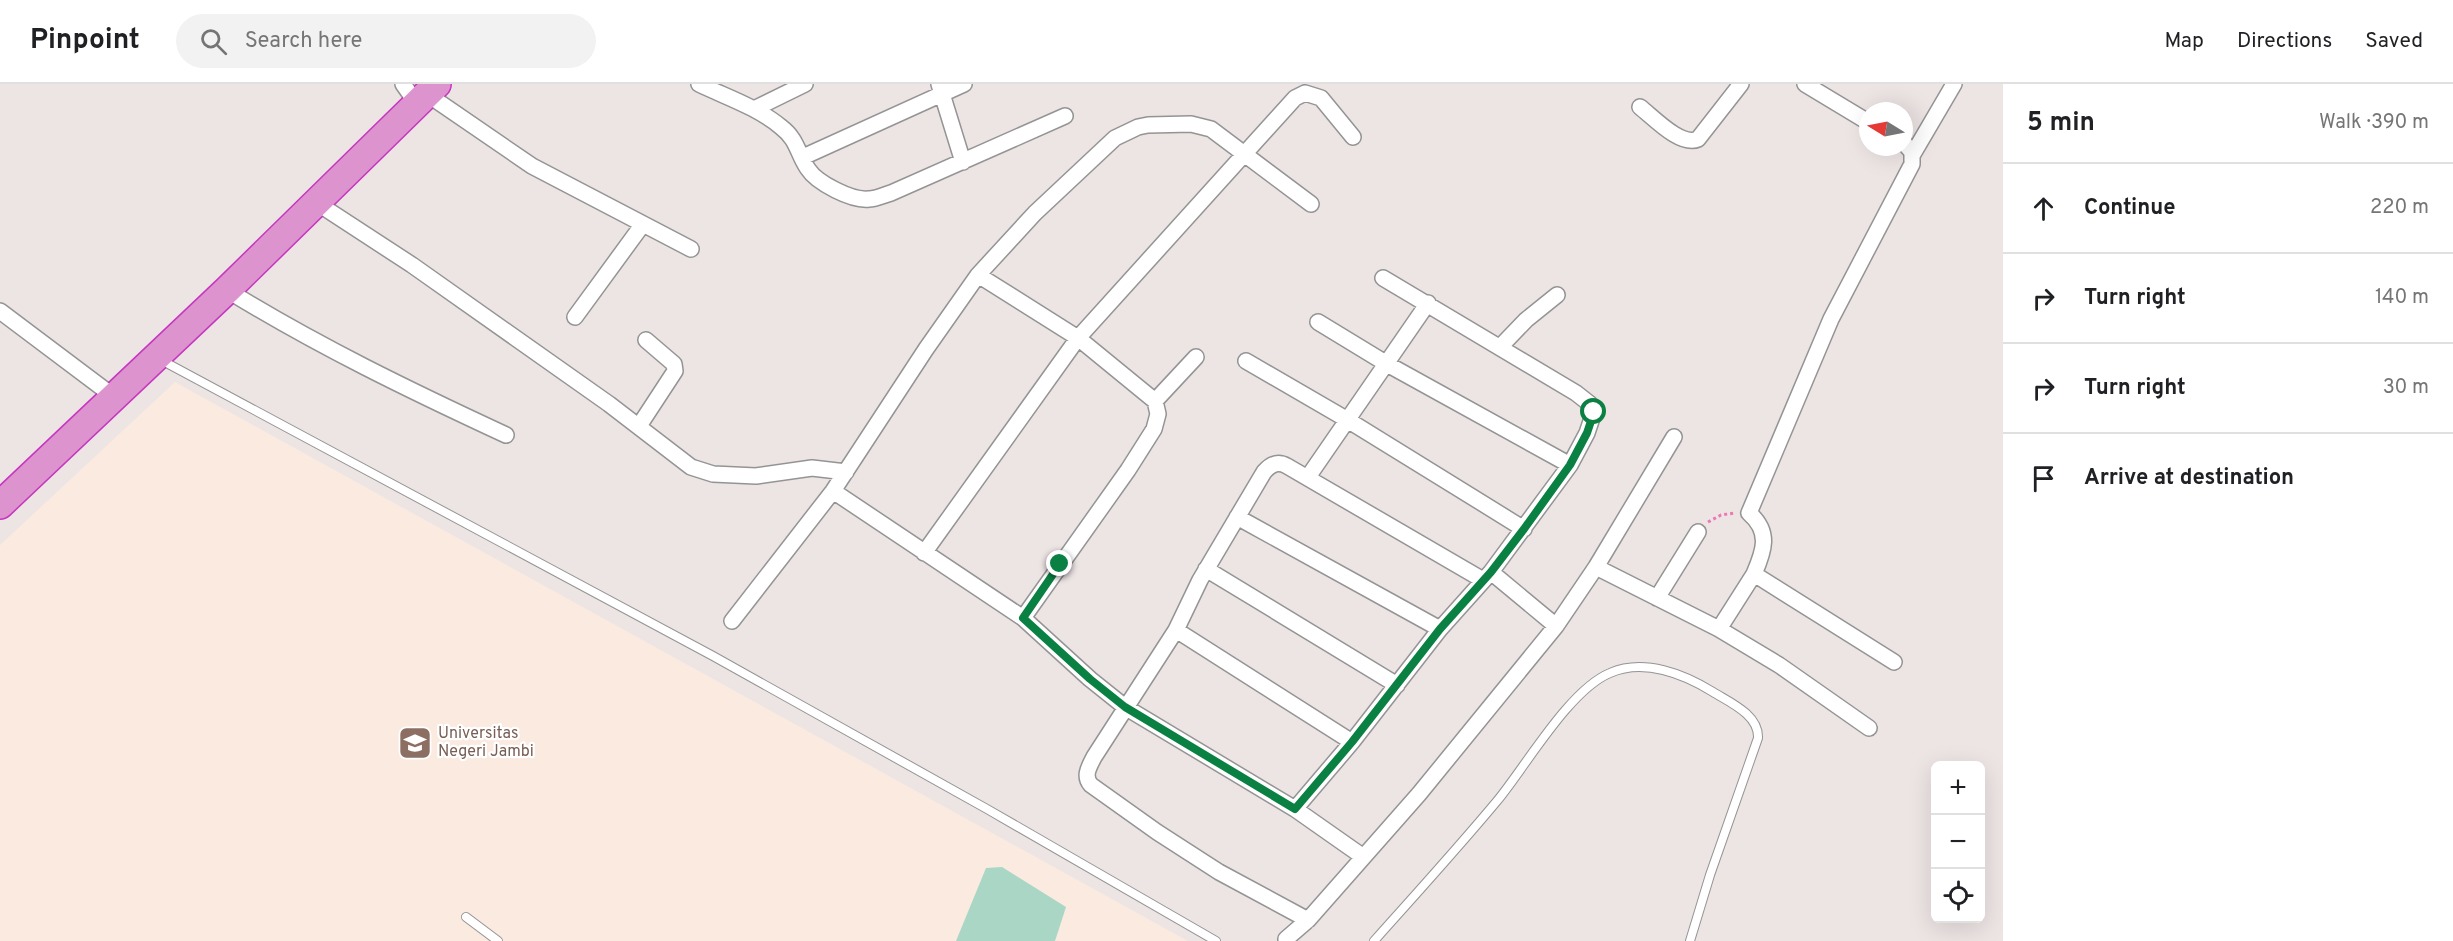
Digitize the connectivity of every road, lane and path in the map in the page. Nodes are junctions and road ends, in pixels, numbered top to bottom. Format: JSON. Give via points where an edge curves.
{"nodes":[{"id":1,"x":699,"y":84,"type":"edge"},
{"id":2,"x":805,"y":84,"type":"edge"},
{"id":3,"x":964,"y":84,"type":"edge"},
{"id":4,"x":1741,"y":84,"type":"edge"},
{"id":5,"x":1805,"y":84,"type":"edge"},
{"id":6,"x":1954,"y":84,"type":"edge"},
{"id":7,"x":941,"y":89,"type":"edge"},
{"id":8,"x":421,"y":92,"type":"edge"},
{"id":9,"x":1640,"y":107,"type":"dead end"},
{"id":10,"x":754,"y":109,"type":"junction"},
{"id":11,"x":1065,"y":116,"type":"dead end"},
{"id":12,"x":1859,"y":117,"type":"edge"},
{"id":13,"x":1353,"y":138,"type":"dead end"},
{"id":14,"x":1913,"y":142,"type":"edge"},
{"id":15,"x":1245,"y":154,"type":"junction"},
{"id":16,"x":1910,"y":156,"type":"edge"},
{"id":17,"x":802,"y":157,"type":"junction"},
{"id":18,"x":963,"y":162,"type":"junction"},
{"id":19,"x":317,"y":203,"type":"junction"},
{"id":20,"x":1311,"y":204,"type":"dead end"},
{"id":21,"x":643,"y":224,"type":"junction"},
{"id":22,"x":691,"y":249,"type":"dead end"},
{"id":23,"x":978,"y":275,"type":"junction"},
{"id":24,"x":1383,"y":278,"type":"dead end"},
{"id":25,"x":228,"y":290,"type":"junction"},
{"id":26,"x":1557,"y":295,"type":"dead end"},
{"id":27,"x":1428,"y":303,"type":"junction"},
{"id":28,"x":0,"y":311,"type":"edge"},
{"id":29,"x":575,"y":317,"type":"dead end"},
{"id":30,"x":1318,"y":322,"type":"dead end"},
{"id":31,"x":1078,"y":338,"type":"junction"},
{"id":32,"x":646,"y":340,"type":"dead end"},
{"id":33,"x":1500,"y":347,"type":"junction"},
{"id":34,"x":1196,"y":357,"type":"dead end"},
{"id":35,"x":157,"y":358,"type":"junction"},
{"id":36,"x":1246,"y":361,"type":"dead end"},
{"id":37,"x":1387,"y":364,"type":"junction"},
{"id":38,"x":113,"y":396,"type":"junction"},
{"id":39,"x":1155,"y":400,"type":"junction"},
{"id":40,"x":1346,"y":419,"type":"junction"},
{"id":41,"x":639,"y":426,"type":"junction"},
{"id":42,"x":506,"y":435,"type":"dead end"},
{"id":43,"x":1674,"y":437,"type":"dead end"},
{"id":44,"x":1570,"y":465,"type":"junction"},
{"id":45,"x":846,"y":472,"type":"junction"},
{"id":46,"x":1308,"y":477,"type":"junction"},
{"id":47,"x":833,"y":490,"type":"junction"},
{"id":48,"x":0,"y":505,"type":"edge"},
{"id":49,"x":1749,"y":513,"type":"junction"},
{"id":50,"x":1237,"y":517,"type":"junction"},
{"id":51,"x":1524,"y":529,"type":"junction"},
{"id":52,"x":1698,"y":532,"type":"joint"},
{"id":53,"x":924,"y":552,"type":"junction"},
{"id":54,"x":1596,"y":567,"type":"junction"},
{"id":55,"x":1206,"y":569,"type":"junction"},
{"id":56,"x":1754,"y":574,"type":"junction"},
{"id":57,"x":1487,"y":576,"type":"junction"},
{"id":58,"x":1657,"y":598,"type":"junction"},
{"id":59,"x":1023,"y":618,"type":"junction"},
{"id":60,"x":732,"y":621,"type":"dead end"},
{"id":61,"x":1556,"y":627,"type":"junction"},
{"id":62,"x":1440,"y":629,"type":"junction"},
{"id":63,"x":1719,"y":629,"type":"junction"},
{"id":64,"x":1176,"y":630,"type":"junction"},
{"id":65,"x":1894,"y":662,"type":"dead end"},
{"id":66,"x":1397,"y":684,"type":"junction"},
{"id":67,"x":1125,"y":707,"type":"junction"},
{"id":68,"x":1869,"y":728,"type":"dead end"},
{"id":69,"x":1352,"y":742,"type":"junction"},
{"id":70,"x":1295,"y":809,"type":"junction"},
{"id":71,"x":1362,"y":856,"type":"junction"},
{"id":72,"x":466,"y":917,"type":"dead end"},
{"id":73,"x":1308,"y":920,"type":"junction"},
{"id":74,"x":1286,"y":939,"type":"dead end"},
{"id":75,"x":498,"y":941,"type":"edge"},
{"id":76,"x":1216,"y":941,"type":"edge"},
{"id":77,"x":1374,"y":941,"type":"edge"},
{"id":78,"x":1690,"y":941,"type":"edge"}],
"edges":[{"from":1,"to":10,"type":"street"},
{"from":2,"to":10,"type":"street"},
{"from":3,"to":7,"type":"street"},
{"from":4,"to":9,"type":"street","via":[[1698,139],[1692,141],[1679,138]]},
{"from":5,"to":12,"type":"street"},
{"from":6,"to":14,"type":"street"},
{"from":7,"to":17,"type":"street"},
{"from":7,"to":18,"type":"street"},
{"from":8,"to":19,"type":"highway"},
{"from":8,"to":21,"type":"street","via":[[532,166]]},
{"from":10,"to":17,"type":"street","via":[[790,134]]},
{"from":11,"to":18,"type":"street"},
{"from":13,"to":15,"type":"street","via":[[1321,98],[1305,93],[1289,104]]},
{"from":15,"to":20,"type":"street"},
{"from":15,"to":23,"type":"street","via":[[1203,126],[1137,127],[1096,154]]},
{"from":15,"to":31,"type":"street"},
{"from":16,"to":49,"type":"street","via":[[1912,164],[1904,182],[1831,319]]},
{"from":17,"to":18,"type":"street","via":[[809,171],[822,181],[845,195],[869,199]]},
{"from":19,"to":25,"type":"highway"},
{"from":19,"to":41,"type":"street","via":[[412,265]]},
{"from":21,"to":22,"type":"street"},
{"from":21,"to":29,"type":"street"},
{"from":23,"to":31,"type":"street"},
{"from":23,"to":45,"type":"street"},
{"from":24,"to":27,"type":"street"},
{"from":25,"to":35,"type":"highway"},
{"from":25,"to":42,"type":"street","via":[[351,360]]},
{"from":26,"to":33,"type":"street"},
{"from":27,"to":33,"type":"street"},
{"from":27,"to":37,"type":"street"},
{"from":28,"to":38,"type":"street"},
{"from":30,"to":37,"type":"street"},
{"from":31,"to":39,"type":"street"},
{"from":31,"to":53,"type":"street"},
{"from":32,"to":41,"type":"street","via":[[674,364],[675,371]]},
{"from":33,"to":44,"type":"street","via":[[1576,393],[1593,409],[1594,416]]},
{"from":34,"to":39,"type":"street"},
{"from":35,"to":38,"type":"highway"},
{"from":35,"to":76,"type":"lane","via":[[712,656]]},
{"from":36,"to":40,"type":"street"},
{"from":37,"to":40,"type":"street"},
{"from":37,"to":44,"type":"street"},
{"from":38,"to":48,"type":"highway"},
{"from":39,"to":59,"type":"street","via":[[1158,414],[1154,429]]},
{"from":40,"to":46,"type":"street"},
{"from":40,"to":51,"type":"street"},
{"from":41,"to":45,"type":"street","via":[[691,467],[706,473],[756,476],[812,468]]},
{"from":43,"to":54,"type":"street"},
{"from":44,"to":51,"type":"street"},
{"from":45,"to":47,"type":"street"},
{"from":46,"to":50,"type":"street","via":[[1284,464],[1271,465]]},
{"from":46,"to":57,"type":"street"},
{"from":47,"to":53,"type":"street"},
{"from":47,"to":60,"type":"street"},
{"from":49,"to":52,"type":"path","via":[[1715,517]]},
{"from":49,"to":56,"type":"street","via":[[1762,529],[1765,541]]},
{"from":50,"to":55,"type":"street"},
{"from":50,"to":62,"type":"street"},
{"from":51,"to":57,"type":"street"},
{"from":52,"to":58,"type":"street"},
{"from":53,"to":59,"type":"street"},
{"from":54,"to":58,"type":"street"},
{"from":54,"to":61,"type":"street"},
{"from":55,"to":64,"type":"street"},
{"from":55,"to":66,"type":"street"},
{"from":56,"to":63,"type":"street"},
{"from":56,"to":65,"type":"street"},
{"from":57,"to":61,"type":"street"},
{"from":57,"to":62,"type":"street"},
{"from":58,"to":63,"type":"street"},
{"from":59,"to":67,"type":"street"},
{"from":61,"to":71,"type":"street","via":[[1419,794]]},
{"from":62,"to":66,"type":"street"},
{"from":63,"to":68,"type":"street","via":[[1779,665]]},
{"from":64,"to":67,"type":"street"},
{"from":64,"to":69,"type":"street"},
{"from":66,"to":69,"type":"street"},
{"from":67,"to":70,"type":"street"},
{"from":67,"to":73,"type":"street","via":[[1089,767],[1089,783],[1219,872]]},
{"from":69,"to":70,"type":"street"},
{"from":70,"to":71,"type":"street"},
{"from":71,"to":73,"type":"street"},
{"from":72,"to":75,"type":"lane"},
{"from":73,"to":74,"type":"street"},
{"from":77,"to":78,"type":"lane","via":[[1497,801],[1573,703],[1603,676],[1635,668],[1686,677],[1743,710],[1758,730]]}]}
